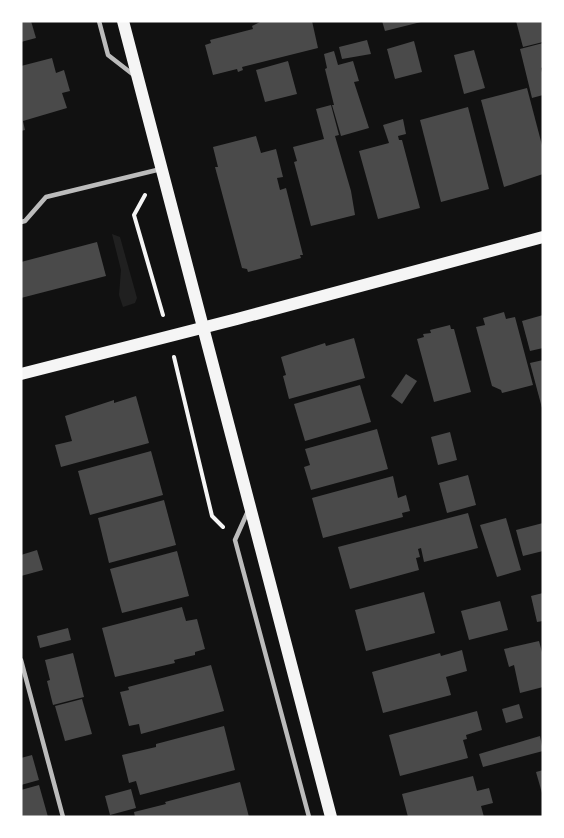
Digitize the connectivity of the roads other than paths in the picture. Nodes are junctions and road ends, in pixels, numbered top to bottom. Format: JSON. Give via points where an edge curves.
{"nodes":[{"id":1,"x":99,"y":21,"type":"edge"},
{"id":2,"x":123,"y":21,"type":"edge"},
{"id":3,"x":138,"y":78,"type":"junction"},
{"id":4,"x":161,"y":169,"type":"junction"},
{"id":5,"x":21,"y":222,"type":"edge"},
{"id":6,"x":543,"y":237,"type":"edge"},
{"id":7,"x":202,"y":327,"type":"junction"},
{"id":8,"x":21,"y":374,"type":"edge"},
{"id":9,"x":250,"y":507,"type":"junction"},
{"id":10,"x":21,"y":660,"type":"edge"},
{"id":11,"x":63,"y":817,"type":"edge"},
{"id":12,"x":309,"y":817,"type":"edge"},
{"id":13,"x":331,"y":817,"type":"edge"}],
"edges":[{"from":1,"to":3,"type":"lane","via":[[108,55]]},
{"from":2,"to":3,"type":"main road"},
{"from":3,"to":4,"type":"main road"},
{"from":4,"to":5,"type":"lane","via":[[46,197]]},
{"from":4,"to":7,"type":"main road"},
{"from":6,"to":7,"type":"main road"},
{"from":7,"to":8,"type":"main road"},
{"from":7,"to":9,"type":"main road"},
{"from":9,"to":12,"type":"lane","via":[[236,540]]},
{"from":9,"to":13,"type":"main road"},
{"from":10,"to":11,"type":"lane"}]}
